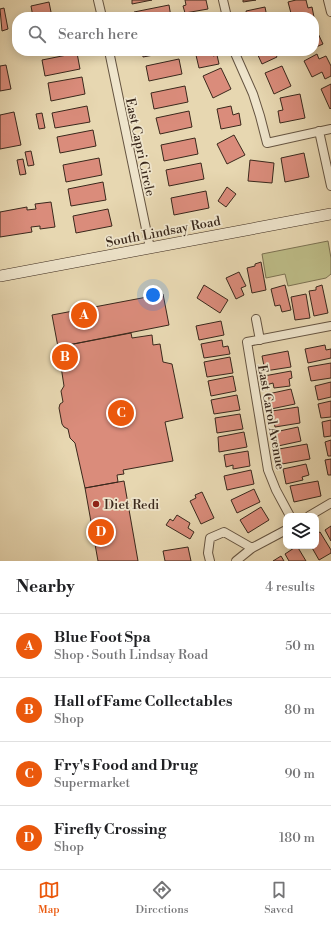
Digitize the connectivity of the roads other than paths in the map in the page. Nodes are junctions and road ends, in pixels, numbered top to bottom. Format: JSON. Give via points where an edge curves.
{"nodes":[{"id":1,"x":98,"y":0,"type":"edge"},
{"id":2,"x":223,"y":0,"type":"edge"},
{"id":3,"x":328,"y":0,"type":"edge"},
{"id":4,"x":101,"y":12,"type":"edge"},
{"id":5,"x":226,"y":12,"type":"edge"},
{"id":6,"x":331,"y":12,"type":"edge"},
{"id":7,"x":110,"y":56,"type":"edge"},
{"id":8,"x":236,"y":56,"type":"edge"},
{"id":9,"x":331,"y":129,"type":"edge"},
{"id":10,"x":319,"y":130,"type":"junction"},
{"id":11,"x":331,"y":186,"type":"edge"},
{"id":12,"x":331,"y":214,"type":"edge"},
{"id":13,"x":150,"y":248,"type":"junction"},
{"id":14,"x":0,"y":276,"type":"edge"},
{"id":15,"x":256,"y":319,"type":"dead end"},
{"id":16,"x":331,"y":326,"type":"edge"},
{"id":17,"x":260,"y":340,"type":"junction"},
{"id":18,"x":331,"y":503,"type":"edge"},
{"id":19,"x":288,"y":513,"type":"edge"},
{"id":20,"x":314,"y":513,"type":"edge"},
{"id":21,"x":283,"y":532,"type":"edge"},
{"id":22,"x":252,"y":548,"type":"junction"},
{"id":23,"x":210,"y":561,"type":"edge"},
{"id":24,"x":236,"y":561,"type":"edge"}],
"edges":[{"from":1,"to":4,"type":"street"},
{"from":2,"to":5,"type":"street"},
{"from":3,"to":6,"type":"street"},
{"from":7,"to":13,"type":"street","name":"East Capri Circle"},
{"from":8,"to":10,"type":"street","via":[[253,94],[267,143]]},
{"from":9,"to":10,"type":"street"},
{"from":10,"to":11,"type":"street"},
{"from":12,"to":13,"type":"main road","name":"South Lindsay Road"},
{"from":13,"to":14,"type":"main road","name":"South Lindsay Road"},
{"from":15,"to":17,"type":"street"},
{"from":16,"to":17,"type":"street"},
{"from":17,"to":19,"type":"street","name":"East Carol Avenue","via":[[247,342],[268,470]]},
{"from":18,"to":20,"type":"street"},
{"from":21,"to":22,"type":"street"},
{"from":22,"to":23,"type":"street","via":[[224,532],[210,538]]},
{"from":22,"to":24,"type":"street"}]}
